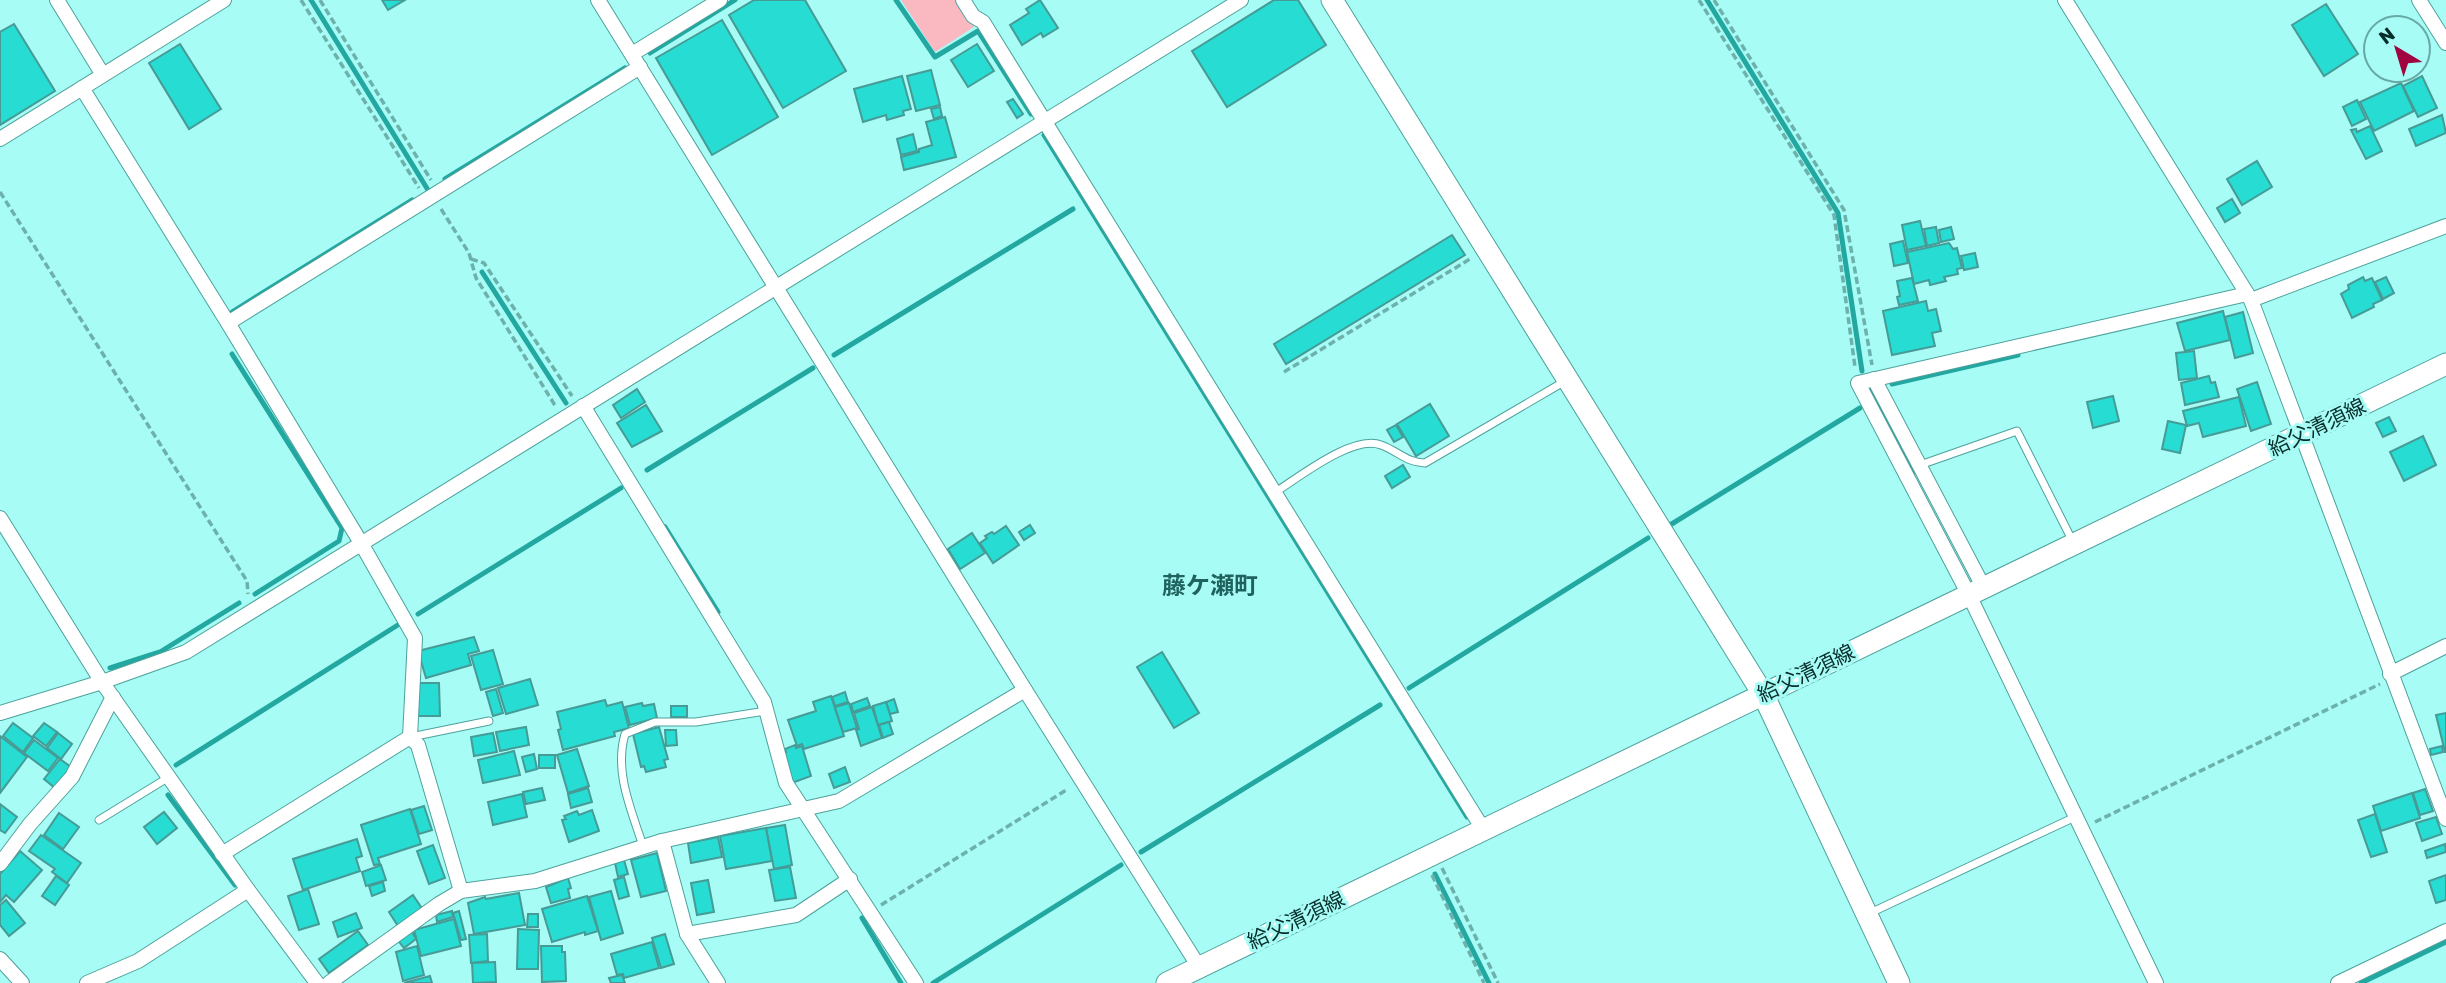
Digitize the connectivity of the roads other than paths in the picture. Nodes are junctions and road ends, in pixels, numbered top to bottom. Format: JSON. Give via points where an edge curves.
{"nodes":[{"id":1,"x":57,"y":0,"type":"edge"},
{"id":2,"x":224,"y":0,"type":"edge"},
{"id":3,"x":598,"y":0,"type":"edge"},
{"id":4,"x":720,"y":0,"type":"edge"},
{"id":5,"x":963,"y":0,"type":"edge"},
{"id":6,"x":1241,"y":0,"type":"edge"},
{"id":7,"x":1332,"y":0,"type":"edge"},
{"id":8,"x":2065,"y":0,"type":"edge"},
{"id":9,"x":2419,"y":0,"type":"edge"},
{"id":10,"x":2446,"y":43,"type":"edge"},
{"id":11,"x":636,"y":61,"type":"junction"},
{"id":12,"x":103,"y":75,"type":"junction"},
{"id":13,"x":82,"y":88,"type":"junction"},
{"id":14,"x":1044,"y":120,"type":"junction"},
{"id":15,"x":0,"y":139,"type":"edge"},
{"id":16,"x":2446,"y":226,"type":"edge"},
{"id":17,"x":775,"y":287,"type":"junction"},
{"id":18,"x":2249,"y":297,"type":"junction"},
{"id":19,"x":228,"y":323,"type":"junction"},
{"id":20,"x":2446,"y":364,"type":"edge"},
{"id":21,"x":1874,"y":379,"type":"junction"},
{"id":22,"x":1568,"y":380,"type":"junction"},
{"id":23,"x":581,"y":407,"type":"junction"},
{"id":24,"x":2301,"y":436,"type":"junction"},
{"id":25,"x":1920,"y":466,"type":"junction"},
{"id":26,"x":1274,"y":493,"type":"junction"},
{"id":27,"x":0,"y":518,"type":"edge"},
{"id":28,"x":361,"y":543,"type":"junction"},
{"id":29,"x":2074,"y":544,"type":"junction"},
{"id":30,"x":1977,"y":591,"type":"junction"},
{"id":31,"x":2446,"y":646,"type":"edge"},
{"id":32,"x":2391,"y":676,"type":"junction"},
{"id":33,"x":102,"y":682,"type":"junction"},
{"id":34,"x":1025,"y":690,"type":"junction"},
{"id":35,"x":1763,"y":694,"type":"junction"},
{"id":36,"x":113,"y":697,"type":"junction"},
{"id":37,"x":766,"y":711,"type":"junction"},
{"id":38,"x":0,"y":713,"type":"edge"},
{"id":39,"x":489,"y":721,"type":"dead end"},
{"id":40,"x":410,"y":737,"type":"junction"},
{"id":41,"x":169,"y":777,"type":"junction"},
{"id":42,"x":803,"y":810,"type":"junction"},
{"id":43,"x":2076,"y":817,"type":"junction"},
{"id":44,"x":2446,"y":819,"type":"edge"},
{"id":45,"x":99,"y":820,"type":"dead end"},
{"id":46,"x":1483,"y":829,"type":"junction"},
{"id":47,"x":662,"y":841,"type":"junction"},
{"id":48,"x":643,"y":846,"type":"junction"},
{"id":49,"x":222,"y":853,"type":"junction"},
{"id":50,"x":0,"y":864,"type":"edge"},
{"id":51,"x":850,"y":879,"type":"junction"},
{"id":52,"x":248,"y":890,"type":"junction"},
{"id":53,"x":461,"y":891,"type":"junction"},
{"id":54,"x":1867,"y":915,"type":"junction"},
{"id":55,"x":2446,"y":931,"type":"edge"},
{"id":56,"x":687,"y":934,"type":"junction"},
{"id":57,"x":0,"y":959,"type":"edge"},
{"id":58,"x":1199,"y":967,"type":"junction"},
{"id":59,"x":22,"y":983,"type":"edge"},
{"id":60,"x":87,"y":983,"type":"edge"},
{"id":61,"x":317,"y":983,"type":"edge"},
{"id":62,"x":328,"y":983,"type":"edge"},
{"id":63,"x":718,"y":983,"type":"edge"},
{"id":64,"x":916,"y":983,"type":"edge"},
{"id":65,"x":1167,"y":983,"type":"edge"},
{"id":66,"x":1899,"y":983,"type":"edge"},
{"id":67,"x":2156,"y":983,"type":"edge"},
{"id":68,"x":2338,"y":983,"type":"edge"}],
"edges":[{"from":1,"to":12,"type":"street"},
{"from":2,"to":12,"type":"street"},
{"from":3,"to":11,"type":"street"},
{"from":4,"to":11,"type":"street"},
{"from":5,"to":14,"type":"street","via":[[983,22]]},
{"from":6,"to":14,"type":"street"},
{"from":7,"to":22,"type":"main road"},
{"from":8,"to":18,"type":"street"},
{"from":9,"to":10,"type":"street"},
{"from":11,"to":17,"type":"street"},
{"from":11,"to":19,"type":"street"},
{"from":12,"to":13,"type":"street"},
{"from":13,"to":15,"type":"street"},
{"from":13,"to":19,"type":"street"},
{"from":14,"to":17,"type":"street"},
{"from":14,"to":26,"type":"street"},
{"from":16,"to":18,"type":"street"},
{"from":17,"to":23,"type":"street"},
{"from":17,"to":34,"type":"street"},
{"from":18,"to":21,"type":"street"},
{"from":18,"to":24,"type":"street"},
{"from":19,"to":28,"type":"street"},
{"from":20,"to":24,"type":"main road","name":"給父清須線"},
{"from":21,"to":25,"type":"street"},
{"from":21,"to":30,"type":"street","via":[[1857,383]]},
{"from":22,"to":26,"type":"lane","via":[[1425,463],[1411,462],[1379,443],[1350,446]]},
{"from":22,"to":35,"type":"main road"},
{"from":23,"to":28,"type":"street"},
{"from":23,"to":37,"type":"street"},
{"from":24,"to":29,"type":"main road","name":"給父清須線"},
{"from":24,"to":32,"type":"street"},
{"from":25,"to":29,"type":"lane","via":[[2017,431]]},
{"from":25,"to":30,"type":"street"},
{"from":26,"to":46,"type":"street"},
{"from":27,"to":33,"type":"street"},
{"from":28,"to":33,"type":"street","via":[[186,652]]},
{"from":28,"to":40,"type":"street","via":[[415,638]]},
{"from":29,"to":30,"type":"main road","name":"給父清須線"},
{"from":30,"to":35,"type":"main road","name":"給父清須線"},
{"from":30,"to":43,"type":"street"},
{"from":31,"to":32,"type":"street"},
{"from":32,"to":44,"type":"street"},
{"from":33,"to":36,"type":"street"},
{"from":33,"to":38,"type":"street"},
{"from":34,"to":42,"type":"street","via":[[839,801]]},
{"from":34,"to":58,"type":"street"},
{"from":35,"to":46,"type":"main road","name":"給父清須線"},
{"from":35,"to":54,"type":"main road"},
{"from":36,"to":41,"type":"street"},
{"from":36,"to":50,"type":"street","via":[[72,777]]},
{"from":37,"to":42,"type":"street","via":[[786,783]]},
{"from":37,"to":48,"type":"lane","via":[[696,722],[655,722],[625,734],[619,753],[625,792]]},
{"from":39,"to":40,"type":"lane"},
{"from":40,"to":49,"type":"street"},
{"from":40,"to":53,"type":"street","via":[[418,745]]},
{"from":41,"to":45,"type":"lane"},
{"from":41,"to":49,"type":"street"},
{"from":42,"to":47,"type":"street"},
{"from":42,"to":51,"type":"street"},
{"from":43,"to":54,"type":"lane"},
{"from":43,"to":67,"type":"street"},
{"from":46,"to":58,"type":"main road","name":"給父清須線"},
{"from":47,"to":48,"type":"street"},
{"from":47,"to":56,"type":"street"},
{"from":48,"to":53,"type":"street","via":[[535,881]]},
{"from":49,"to":52,"type":"street"},
{"from":51,"to":56,"type":"street","via":[[796,915]]},
{"from":51,"to":64,"type":"street"},
{"from":52,"to":60,"type":"street","via":[[138,961]]},
{"from":52,"to":61,"type":"street"},
{"from":53,"to":62,"type":"street"},
{"from":54,"to":66,"type":"main road"},
{"from":55,"to":68,"type":"street"},
{"from":56,"to":63,"type":"street"},
{"from":57,"to":59,"type":"street"},
{"from":58,"to":65,"type":"main road","name":"給父清須線"}]}
